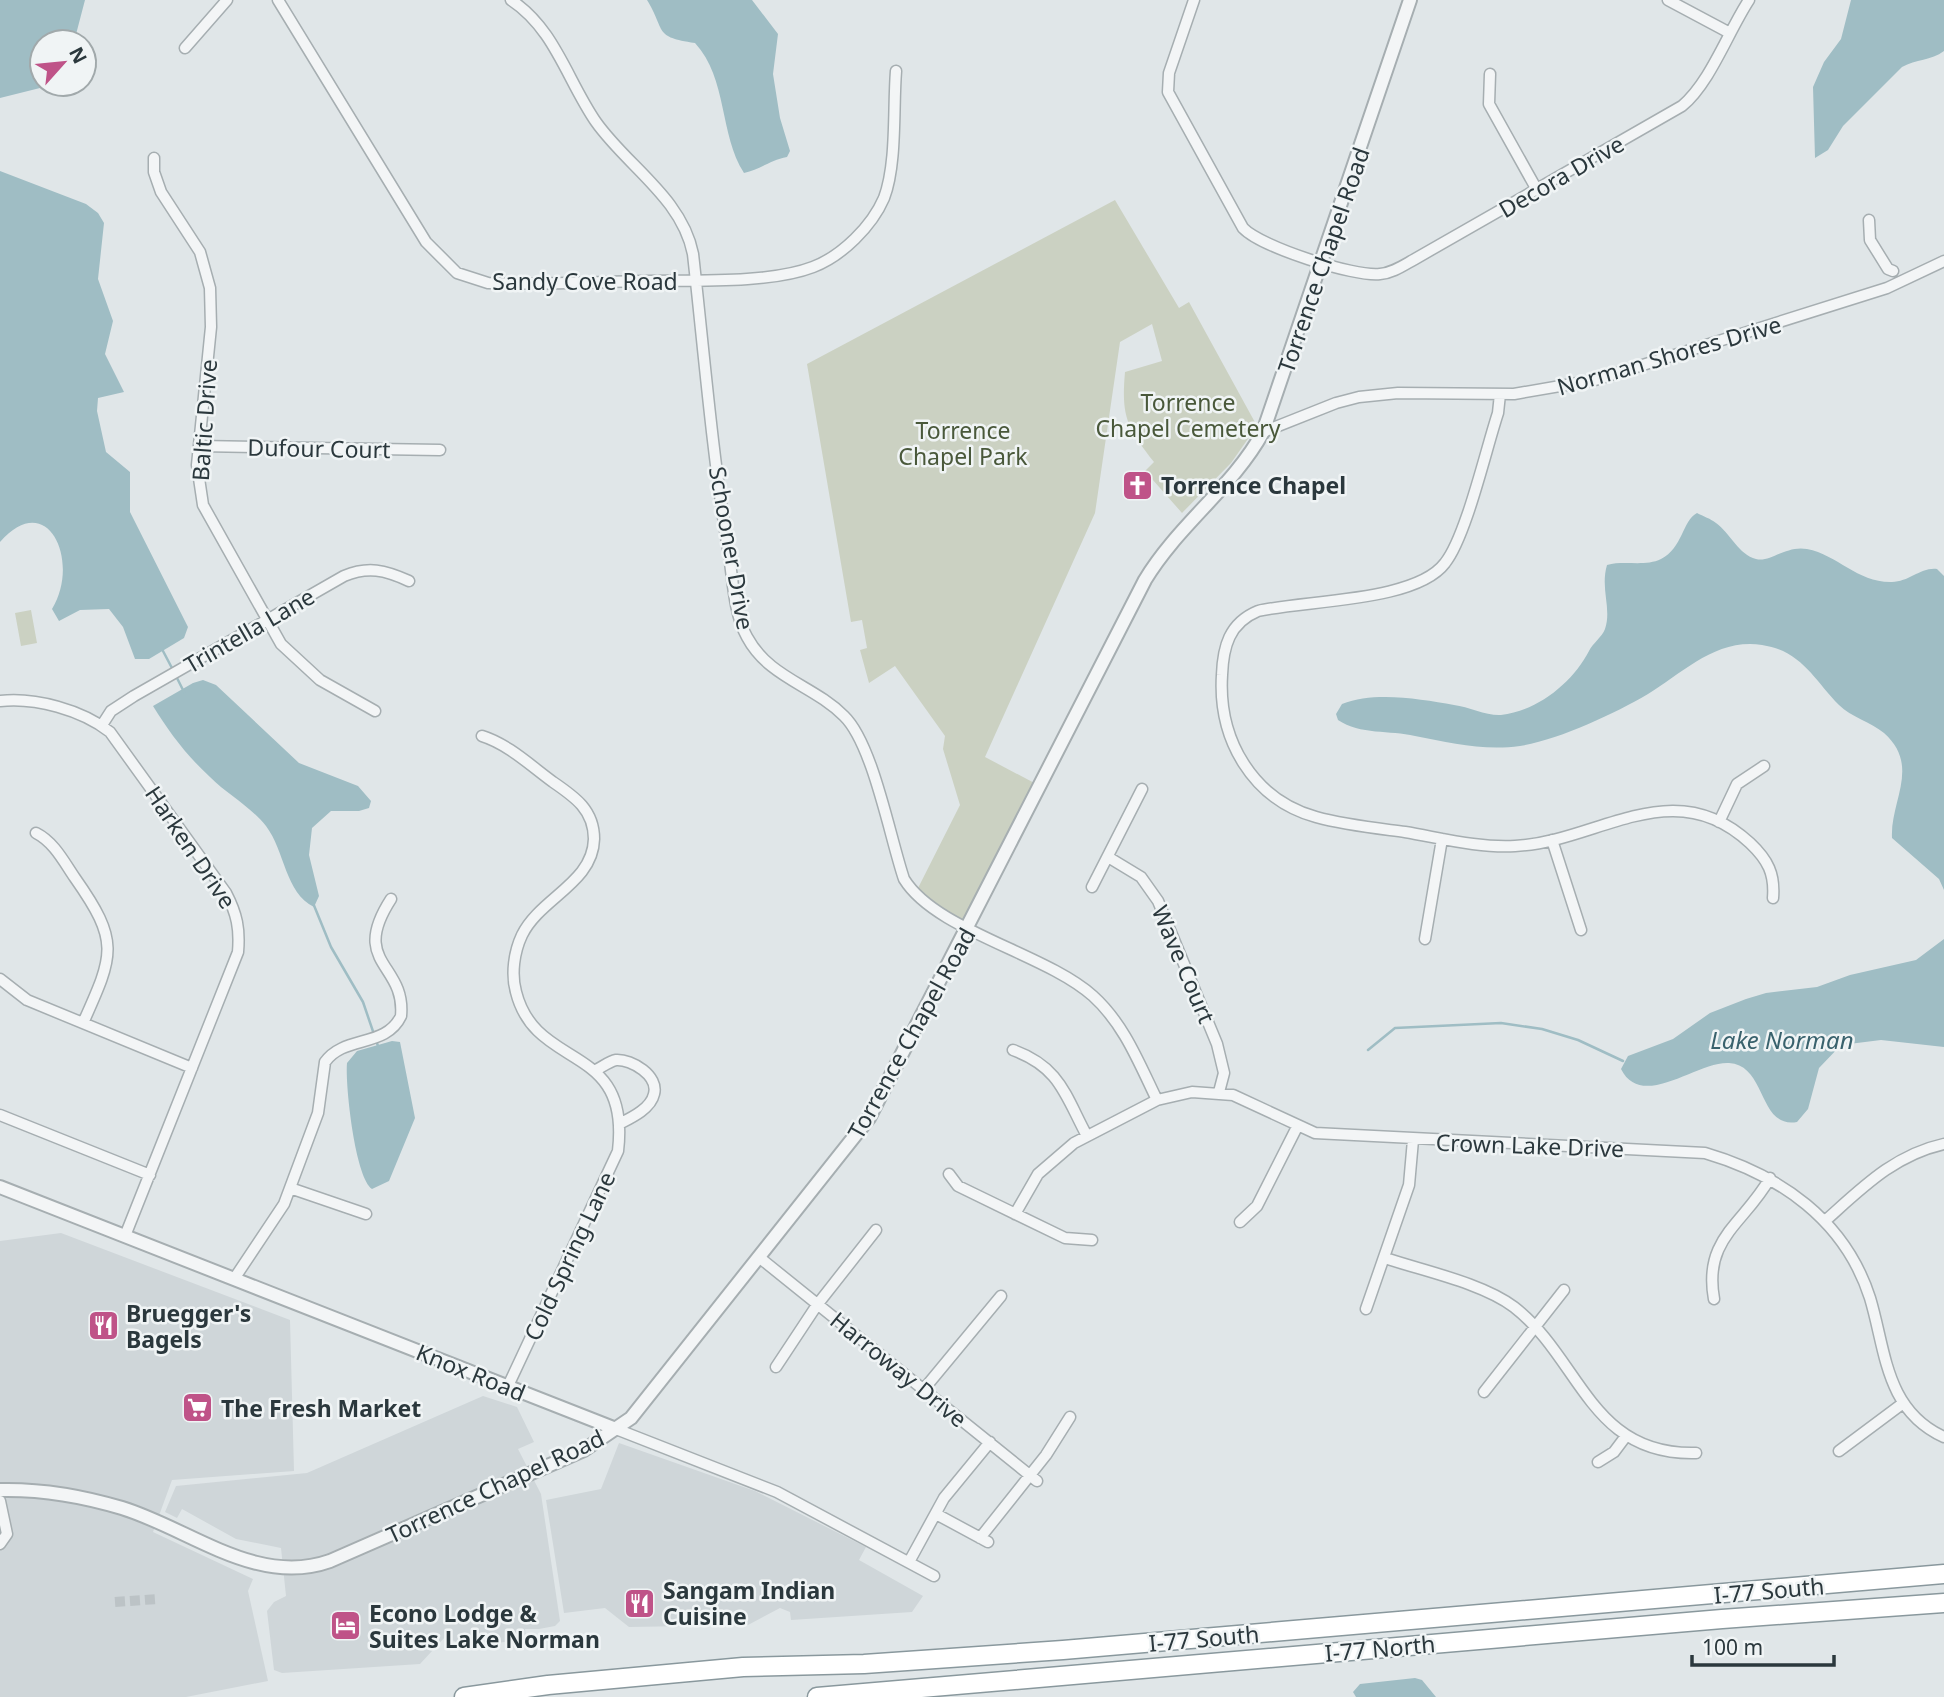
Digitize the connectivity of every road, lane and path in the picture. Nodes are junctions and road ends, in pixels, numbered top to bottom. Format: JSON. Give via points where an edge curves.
{"nodes":[{"id":1,"x":227,"y":0,"type":"edge"},
{"id":2,"x":278,"y":0,"type":"edge"},
{"id":3,"x":511,"y":0,"type":"edge"},
{"id":4,"x":1194,"y":0,"type":"edge"},
{"id":5,"x":1410,"y":0,"type":"edge"},
{"id":6,"x":1668,"y":0,"type":"edge"},
{"id":7,"x":1749,"y":0,"type":"edge"},
{"id":8,"x":1728,"y":32,"type":"junction"},
{"id":9,"x":185,"y":48,"type":"dead end"},
{"id":10,"x":896,"y":71,"type":"dead end"},
{"id":11,"x":1490,"y":74,"type":"dead end"},
{"id":12,"x":154,"y":158,"type":"dead end"},
{"id":13,"x":1537,"y":190,"type":"junction"},
{"id":14,"x":1869,"y":220,"type":"dead end"},
{"id":15,"x":1944,"y":261,"type":"edge"},
{"id":16,"x":1322,"y":262,"type":"junction"},
{"id":17,"x":696,"y":280,"type":"junction"},
{"id":18,"x":1900,"y":284,"type":"junction"},
{"id":19,"x":1500,"y":394,"type":"junction"},
{"id":20,"x":1263,"y":432,"type":"junction"},
{"id":21,"x":199,"y":446,"type":"junction"},
{"id":22,"x":440,"y":450,"type":"dead end"},
{"id":23,"x":409,"y":581,"type":"dead end"},
{"id":24,"x":267,"y":620,"type":"junction"},
{"id":25,"x":0,"y":701,"type":"edge"},
{"id":26,"x":375,"y":711,"type":"dead end"},
{"id":27,"x":102,"y":725,"type":"junction"},
{"id":28,"x":482,"y":736,"type":"dead end"},
{"id":29,"x":1764,"y":766,"type":"dead end"},
{"id":30,"x":1142,"y":789,"type":"dead end"},
{"id":31,"x":1719,"y":822,"type":"junction"},
{"id":32,"x":36,"y":833,"type":"dead end"},
{"id":33,"x":1442,"y":839,"type":"junction"},
{"id":34,"x":1552,"y":840,"type":"junction"},
{"id":35,"x":1108,"y":857,"type":"junction"},
{"id":36,"x":1092,"y":887,"type":"dead end"},
{"id":37,"x":1773,"y":898,"type":"dead end"},
{"id":38,"x":391,"y":899,"type":"dead end"},
{"id":39,"x":969,"y":927,"type":"junction"},
{"id":40,"x":1581,"y":930,"type":"dead end"},
{"id":41,"x":1425,"y":940,"type":"dead end"},
{"id":42,"x":0,"y":979,"type":"edge"},
{"id":43,"x":83,"y":1023,"type":"junction"},
{"id":44,"x":1013,"y":1050,"type":"dead end"},
{"id":45,"x":192,"y":1069,"type":"junction"},
{"id":46,"x":596,"y":1070,"type":"junction"},
{"id":47,"x":1219,"y":1092,"type":"junction"},
{"id":48,"x":1157,"y":1100,"type":"junction"},
{"id":49,"x":0,"y":1115,"type":"edge"},
{"id":50,"x":621,"y":1123,"type":"junction"},
{"id":51,"x":1297,"y":1127,"type":"junction"},
{"id":52,"x":1087,"y":1136,"type":"junction"},
{"id":53,"x":1413,"y":1140,"type":"junction"},
{"id":54,"x":1944,"y":1144,"type":"edge"},
{"id":55,"x":949,"y":1174,"type":"dead end"},
{"id":56,"x":150,"y":1175,"type":"junction"},
{"id":57,"x":1770,"y":1178,"type":"junction"},
{"id":58,"x":0,"y":1187,"type":"edge"},
{"id":59,"x":290,"y":1188,"type":"junction"},
{"id":60,"x":366,"y":1214,"type":"dead end"},
{"id":61,"x":1015,"y":1214,"type":"junction"},
{"id":62,"x":1825,"y":1221,"type":"junction"},
{"id":63,"x":1240,"y":1222,"type":"dead end"},
{"id":64,"x":876,"y":1230,"type":"dead end"},
{"id":65,"x":125,"y":1236,"type":"junction"},
{"id":66,"x":1092,"y":1240,"type":"dead end"},
{"id":67,"x":760,"y":1258,"type":"junction"},
{"id":68,"x":1385,"y":1258,"type":"junction"},
{"id":69,"x":234,"y":1279,"type":"junction"},
{"id":70,"x":1564,"y":1290,"type":"dead end"},
{"id":71,"x":1001,"y":1296,"type":"dead end"},
{"id":72,"x":1714,"y":1298,"type":"dead end"},
{"id":73,"x":817,"y":1305,"type":"junction"},
{"id":74,"x":1366,"y":1309,"type":"dead end"},
{"id":75,"x":1534,"y":1328,"type":"junction"},
{"id":76,"x":776,"y":1367,"type":"dead end"},
{"id":77,"x":508,"y":1386,"type":"junction"},
{"id":78,"x":924,"y":1389,"type":"junction"},
{"id":79,"x":1484,"y":1392,"type":"dead end"},
{"id":80,"x":1902,"y":1404,"type":"junction"},
{"id":81,"x":1070,"y":1418,"type":"dead end"},
{"id":82,"x":616,"y":1429,"type":"junction"},
{"id":83,"x":1626,"y":1436,"type":"junction"},
{"id":84,"x":1944,"y":1437,"type":"edge"},
{"id":85,"x":990,"y":1442,"type":"junction"},
{"id":86,"x":1839,"y":1451,"type":"dead end"},
{"id":87,"x":1696,"y":1453,"type":"dead end"},
{"id":88,"x":1598,"y":1462,"type":"dead end"},
{"id":89,"x":1034,"y":1478,"type":"junction"},
{"id":90,"x":0,"y":1490,"type":"edge"},
{"id":91,"x":0,"y":1502,"type":"edge"},
{"id":92,"x":936,"y":1514,"type":"junction"},
{"id":93,"x":0,"y":1544,"type":"edge"},
{"id":94,"x":909,"y":1562,"type":"junction"},
{"id":95,"x":1944,"y":1575,"type":"edge"},
{"id":96,"x":933,"y":1576,"type":"dead end"},
{"id":97,"x":1944,"y":1594,"type":"edge"},
{"id":98,"x":1944,"y":1603,"type":"edge"},
{"id":99,"x":1763,"y":1616,"type":"junction"},
{"id":100,"x":864,"y":1664,"type":"junction"},
{"id":101,"x":464,"y":1697,"type":"edge"},
{"id":102,"x":549,"y":1697,"type":"edge"},
{"id":103,"x":817,"y":1697,"type":"edge"}],
"edges":[{"from":1,"to":9,"type":"street"},
{"from":2,"to":17,"type":"street","name":"Sandy Cove Road","via":[[409,217],[441,260],[457,273],[481,282],[513,284]]},
{"from":3,"to":17,"type":"street","name":"Schooner Drive","via":[[540,24],[598,124],[680,220],[690,242]]},
{"from":4,"to":16,"type":"street","name":"Decora Drive","via":[[1168,80],[1173,106],[1243,228],[1253,237]]},
{"from":5,"to":16,"type":"street","name":"Torrence Chapel Road"},
{"from":6,"to":8,"type":"street"},
{"from":7,"to":8,"type":"street","name":"Decora Drive"},
{"from":8,"to":13,"type":"street","name":"Decora Drive","via":[[1704,82],[1682,106]]},
{"from":10,"to":17,"type":"street","name":"Sandy Cove Road","via":[[890,179],[867,224],[836,254],[808,269]]},
{"from":11,"to":13,"type":"street","via":[[1489,104]]},
{"from":12,"to":21,"type":"street","name":"Baltic Drive","via":[[161,192],[200,253],[210,288],[211,327]]},
{"from":13,"to":16,"type":"street","name":"Decora Drive","via":[[1389,273],[1365,274]]},
{"from":14,"to":18,"type":"street","via":[[1870,240]]},
{"from":15,"to":18,"type":"street","name":"Norman Shores Drive"},
{"from":16,"to":20,"type":"street","name":"Torrence Chapel Road"},
{"from":17,"to":39,"type":"street","name":"Schooner Drive","via":[[719,490],[738,613],[746,635],[765,662],[833,706],[853,726],[904,879],[920,899]]},
{"from":18,"to":19,"type":"street","name":"Norman Shores Drive","via":[[1607,376],[1539,391]]},
{"from":19,"to":20,"type":"street","name":"Norman Shores Drive","via":[[1359,397]]},
{"from":19,"to":33,"type":"street","via":[[1457,540],[1441,568],[1406,588],[1258,611],[1231,632],[1223,659],[1227,730],[1246,768],[1266,791],[1315,817]]},
{"from":20,"to":39,"type":"street","name":"Torrence Chapel Road","via":[[1238,468],[1178,532],[1145,580]]},
{"from":21,"to":22,"type":"street","name":"Dufour Court"},
{"from":21,"to":24,"type":"street","name":"Baltic Drive","via":[[197,481],[203,505]]},
{"from":23,"to":24,"type":"street","name":"Trintella Lane","via":[[384,570],[352,572]]},
{"from":24,"to":26,"type":"street","name":"Baltic Drive","via":[[281,644],[308,671]]},
{"from":24,"to":27,"type":"street","name":"Trintella Lane","via":[[134,696],[111,711]]},
{"from":25,"to":27,"type":"street","name":"Harken Drive","via":[[60,708]]},
{"from":27,"to":45,"type":"street","name":"Harken Drive","via":[[129,754],[236,913],[238,952]]},
{"from":28,"to":46,"type":"street","name":"Cold Spring Lane","via":[[501,744],[568,792],[589,814],[594,835],[588,863],[522,935],[514,981],[521,1005],[537,1030]]},
{"from":29,"to":31,"type":"street","via":[[1737,784]]},
{"from":30,"to":35,"type":"street"},
{"from":31,"to":34,"type":"street","via":[[1690,813],[1652,811]]},
{"from":31,"to":37,"type":"street","via":[[1743,837],[1768,863],[1774,876]]},
{"from":32,"to":43,"type":"street","via":[[50,843],[94,904],[109,938],[107,965]]},
{"from":33,"to":34,"type":"street","via":[[1513,846]]},
{"from":33,"to":41,"type":"street"},
{"from":34,"to":40,"type":"street"},
{"from":35,"to":36,"type":"street"},
{"from":35,"to":47,"type":"street","name":"Wave Court","via":[[1141,877],[1158,901],[1217,1044],[1224,1073]]},
{"from":38,"to":59,"type":"street","via":[[379,918],[374,940],[399,994],[401,1016],[385,1035],[342,1048],[325,1062],[318,1113]]},
{"from":39,"to":48,"type":"street","name":"Schooner Drive","via":[[1059,972],[1092,995],[1117,1022]]},
{"from":39,"to":67,"type":"street","name":"Torrence Chapel Road","via":[[869,1118]]},
{"from":42,"to":43,"type":"street","via":[[27,1000]]},
{"from":43,"to":45,"type":"street"},
{"from":44,"to":52,"type":"street","via":[[1034,1058],[1053,1073]]},
{"from":45,"to":56,"type":"street","name":"Harken Drive"},
{"from":46,"to":50,"type":"street","name":"Cold Spring Lane","via":[[607,1083]]},
{"from":46,"to":50,"type":"street","via":[[616,1060],[630,1063],[654,1084],[654,1094],[645,1107]]},
{"from":47,"to":48,"type":"street","name":"Crown Lake Drive"},
{"from":47,"to":51,"type":"street","name":"Crown Lake Drive","via":[[1251,1102]]},
{"from":48,"to":52,"type":"street","name":"Crown Lake Drive"},
{"from":49,"to":56,"type":"street"},
{"from":50,"to":77,"type":"street","name":"Cold Spring Lane","via":[[618,1151]]},
{"from":51,"to":53,"type":"street","name":"Crown Lake Drive","via":[[1315,1133]]},
{"from":51,"to":63,"type":"street","via":[[1257,1206]]},
{"from":52,"to":61,"type":"street","name":"Crown Lake Drive","via":[[1046,1165]]},
{"from":53,"to":57,"type":"street","name":"Crown Lake Drive","via":[[1705,1153]]},
{"from":53,"to":68,"type":"street","via":[[1409,1185]]},
{"from":54,"to":62,"type":"street","via":[[1891,1164]]},
{"from":55,"to":61,"type":"street","via":[[958,1186]]},
{"from":56,"to":65,"type":"street","name":"Harken Drive"},
{"from":57,"to":62,"type":"street","name":"Crown Lake Drive"},
{"from":57,"to":72,"type":"street","via":[[1717,1247],[1711,1272]]},
{"from":58,"to":65,"type":"street","name":"Knox Road"},
{"from":59,"to":60,"type":"street"},
{"from":59,"to":69,"type":"street"},
{"from":61,"to":66,"type":"street","via":[[1065,1238]]},
{"from":62,"to":80,"type":"street","name":"Crown Lake Drive","via":[[1863,1281],[1888,1375]]},
{"from":64,"to":73,"type":"street"},
{"from":65,"to":69,"type":"street","name":"Knox Road"},
{"from":67,"to":73,"type":"street","name":"Harroway Drive"},
{"from":67,"to":82,"type":"street","name":"Torrence Chapel Road","via":[[650,1397]]},
{"from":68,"to":74,"type":"street"},
{"from":68,"to":75,"type":"street","via":[[1502,1299]]},
{"from":69,"to":77,"type":"street","name":"Knox Road"},
{"from":70,"to":75,"type":"street"},
{"from":71,"to":78,"type":"street"},
{"from":73,"to":76,"type":"street"},
{"from":73,"to":78,"type":"street","name":"Harroway Drive"},
{"from":75,"to":79,"type":"street"},
{"from":75,"to":83,"type":"street","via":[[1607,1420]]},
{"from":77,"to":82,"type":"street","name":"Knox Road"},
{"from":78,"to":85,"type":"street","name":"Harroway Drive"},
{"from":80,"to":84,"type":"street","name":"Crown Lake Drive"},
{"from":80,"to":86,"type":"street"},
{"from":81,"to":89,"type":"street"},
{"from":82,"to":90,"type":"street","name":"Torrence Chapel Road","via":[[584,1450],[330,1561],[301,1569],[260,1565],[122,1508],[46,1491]]},
{"from":82,"to":94,"type":"street","name":"Knox Road","via":[[777,1492]]},
{"from":83,"to":87,"type":"street","via":[[1657,1449]]},
{"from":83,"to":88,"type":"street","via":[[1614,1452]]},
{"from":85,"to":89,"type":"street","name":"Harroway Drive"},
{"from":85,"to":92,"type":"street","via":[[954,1484]]},
{"from":89,"to":92,"type":"street","via":[[984,1540]]},
{"from":91,"to":93,"type":"street","via":[[7,1534]]},
{"from":92,"to":94,"type":"street"},
{"from":94,"to":96,"type":"street","name":"Knox Road"},
{"from":95,"to":100,"type":"highway","name":"I-77 South"},
{"from":97,"to":99,"type":"highway"},
{"from":98,"to":99,"type":"highway","name":"I-77 North"},
{"from":99,"to":103,"type":"highway","name":"I-77 North"},
{"from":100,"to":101,"type":"highway","name":"I-77 South","via":[[743,1667]]},
{"from":100,"to":102,"type":"highway"}]}
